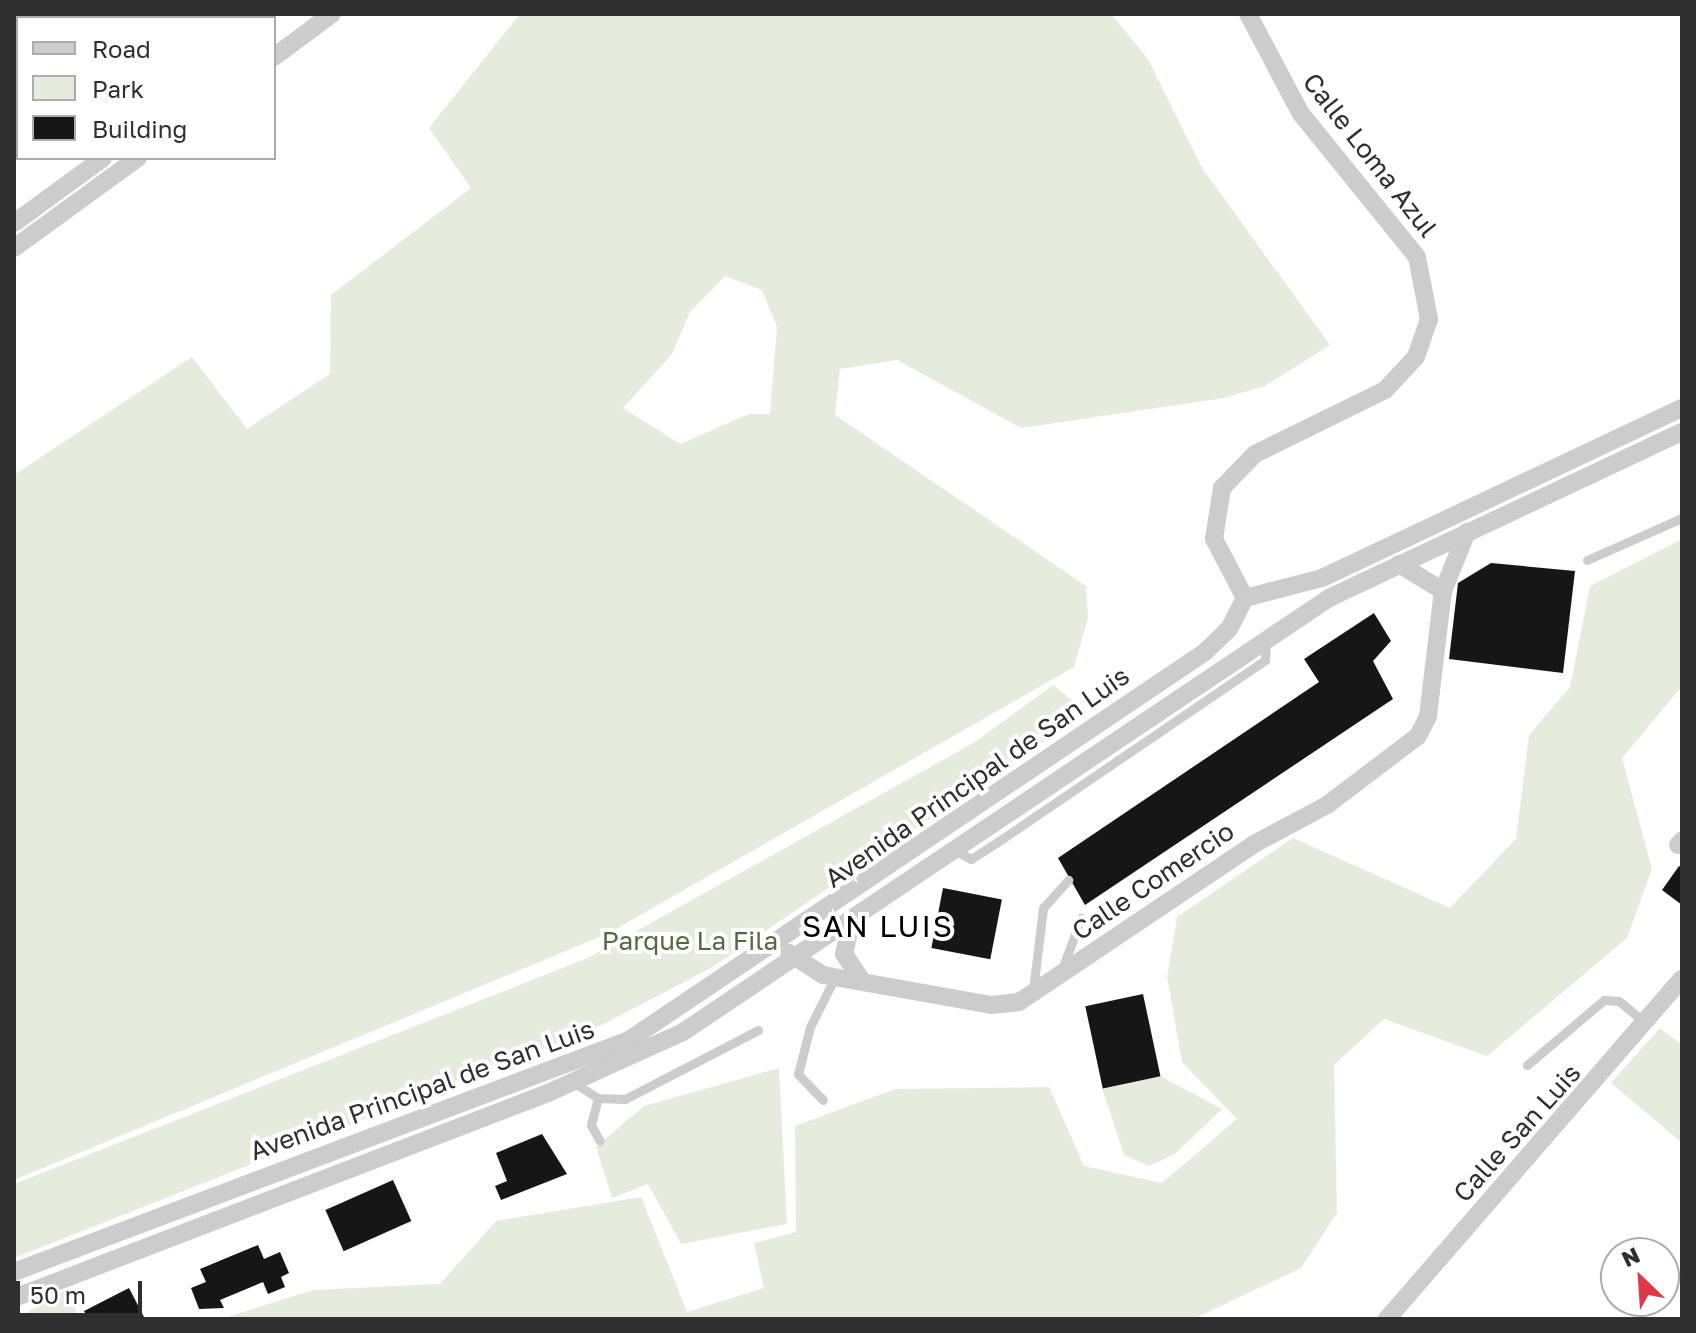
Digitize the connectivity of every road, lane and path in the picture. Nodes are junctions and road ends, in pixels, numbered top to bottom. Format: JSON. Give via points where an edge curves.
{"nodes":[{"id":1,"x":332,"y":14,"type":"edge"},
{"id":2,"x":1248,"y":14,"type":"edge"},
{"id":3,"x":276,"y":56,"type":"edge"},
{"id":4,"x":100,"y":160,"type":"edge"},
{"id":5,"x":135,"y":160,"type":"edge"},
{"id":6,"x":14,"y":223,"type":"edge"},
{"id":7,"x":14,"y":248,"type":"edge"},
{"id":8,"x":1682,"y":408,"type":"edge"},
{"id":9,"x":1682,"y":432,"type":"edge"},
{"id":10,"x":1682,"y":518,"type":"edge"},
{"id":11,"x":1469,"y":530,"type":"junction"},
{"id":12,"x":1587,"y":560,"type":"dead end"},
{"id":13,"x":1399,"y":564,"type":"junction"},
{"id":14,"x":1443,"y":591,"type":"junction"},
{"id":15,"x":1242,"y":604,"type":"junction"},
{"id":16,"x":1266,"y":637,"type":"junction"},
{"id":17,"x":1068,"y":880,"type":"dead end"},
{"id":18,"x":1081,"y":918,"type":"dead end"},
{"id":19,"x":853,"y":921,"type":"junction"},
{"id":20,"x":803,"y":927,"type":"junction"},
{"id":21,"x":794,"y":962,"type":"junction"},
{"id":22,"x":1059,"y":975,"type":"junction"},
{"id":23,"x":835,"y":977,"type":"junction"},
{"id":24,"x":1682,"y":979,"type":"edge"},
{"id":25,"x":720,"y":980,"type":"junction"},
{"id":26,"x":862,"y":981,"type":"junction"},
{"id":27,"x":1033,"y":992,"type":"junction"},
{"id":28,"x":733,"y":1001,"type":"junction"},
{"id":29,"x":1647,"y":1025,"type":"junction"},
{"id":30,"x":758,"y":1030,"type":"dead end"},
{"id":31,"x":1527,"y":1065,"type":"dead end"},
{"id":32,"x":573,"y":1082,"type":"junction"},
{"id":33,"x":598,"y":1098,"type":"junction"},
{"id":34,"x":823,"y":1100,"type":"dead end"},
{"id":35,"x":600,"y":1141,"type":"dead end"},
{"id":36,"x":14,"y":1272,"type":"edge"},
{"id":37,"x":14,"y":1298,"type":"edge"},
{"id":38,"x":1387,"y":1319,"type":"edge"}],
"edges":[{"from":1,"to":3,"type":"street"},
{"from":2,"to":15,"type":"street","name":"Calle Loma Azul","via":[[1301,114],[1417,257],[1429,319],[1416,357],[1385,390],[1255,454],[1222,488],[1214,539]]},
{"from":4,"to":6,"type":"street"},
{"from":5,"to":7,"type":"street"},
{"from":8,"to":15,"type":"street","via":[[1322,578]]},
{"from":9,"to":11,"type":"street","name":"Avenida Principal de San Luis"},
{"from":10,"to":12,"type":"lane"},
{"from":11,"to":13,"type":"street","name":"Avenida Principal de San Luis"},
{"from":11,"to":14,"type":"street","name":"Calle Comercio"},
{"from":13,"to":14,"type":"street"},
{"from":13,"to":16,"type":"street","name":"Avenida Principal de San Luis"},
{"from":14,"to":22,"type":"street","name":"Calle Comercio","via":[[1428,716],[1409,745]]},
{"from":15,"to":16,"type":"street","name":"Calle Loma Azul","via":[[1245,628]]},
{"from":15,"to":20,"type":"street","name":"Avenida Principal de San Luis","via":[[1205,652]]},
{"from":16,"to":19,"type":"street","name":"Avenida Principal de San Luis"},
{"from":17,"to":27,"type":"lane","via":[[1043,908]]},
{"from":18,"to":22,"type":"lane"},
{"from":19,"to":21,"type":"street","name":"Avenida Principal de San Luis"},
{"from":19,"to":26,"type":"street","via":[[844,954]]},
{"from":20,"to":21,"type":"street","via":[[789,948]]},
{"from":20,"to":25,"type":"street","name":"Avenida Principal de San Luis"},
{"from":21,"to":23,"type":"street","name":"Calle Comercio"},
{"from":21,"to":28,"type":"street","name":"Avenida Principal de San Luis"},
{"from":22,"to":27,"type":"street","name":"Calle Comercio"},
{"from":23,"to":26,"type":"street","name":"Calle Comercio"},
{"from":23,"to":34,"type":"lane","via":[[810,1027],[798,1074]]},
{"from":24,"to":29,"type":"street","name":"Calle San Luis"},
{"from":25,"to":28,"type":"street","via":[[740,983]]},
{"from":25,"to":36,"type":"street","name":"Avenida Principal de San Luis","via":[[629,1040],[579,1062]]},
{"from":26,"to":27,"type":"street","name":"Calle Comercio","via":[[991,1005]]},
{"from":28,"to":32,"type":"street","name":"Avenida Principal de San Luis"},
{"from":29,"to":31,"type":"lane","via":[[1619,1001],[1604,1000]]},
{"from":29,"to":38,"type":"street","name":"Calle San Luis"},
{"from":30,"to":33,"type":"lane","via":[[625,1099]]},
{"from":32,"to":33,"type":"lane"},
{"from":32,"to":37,"type":"street","name":"Avenida Principal de San Luis"},
{"from":33,"to":35,"type":"lane","via":[[591,1125]]}]}
